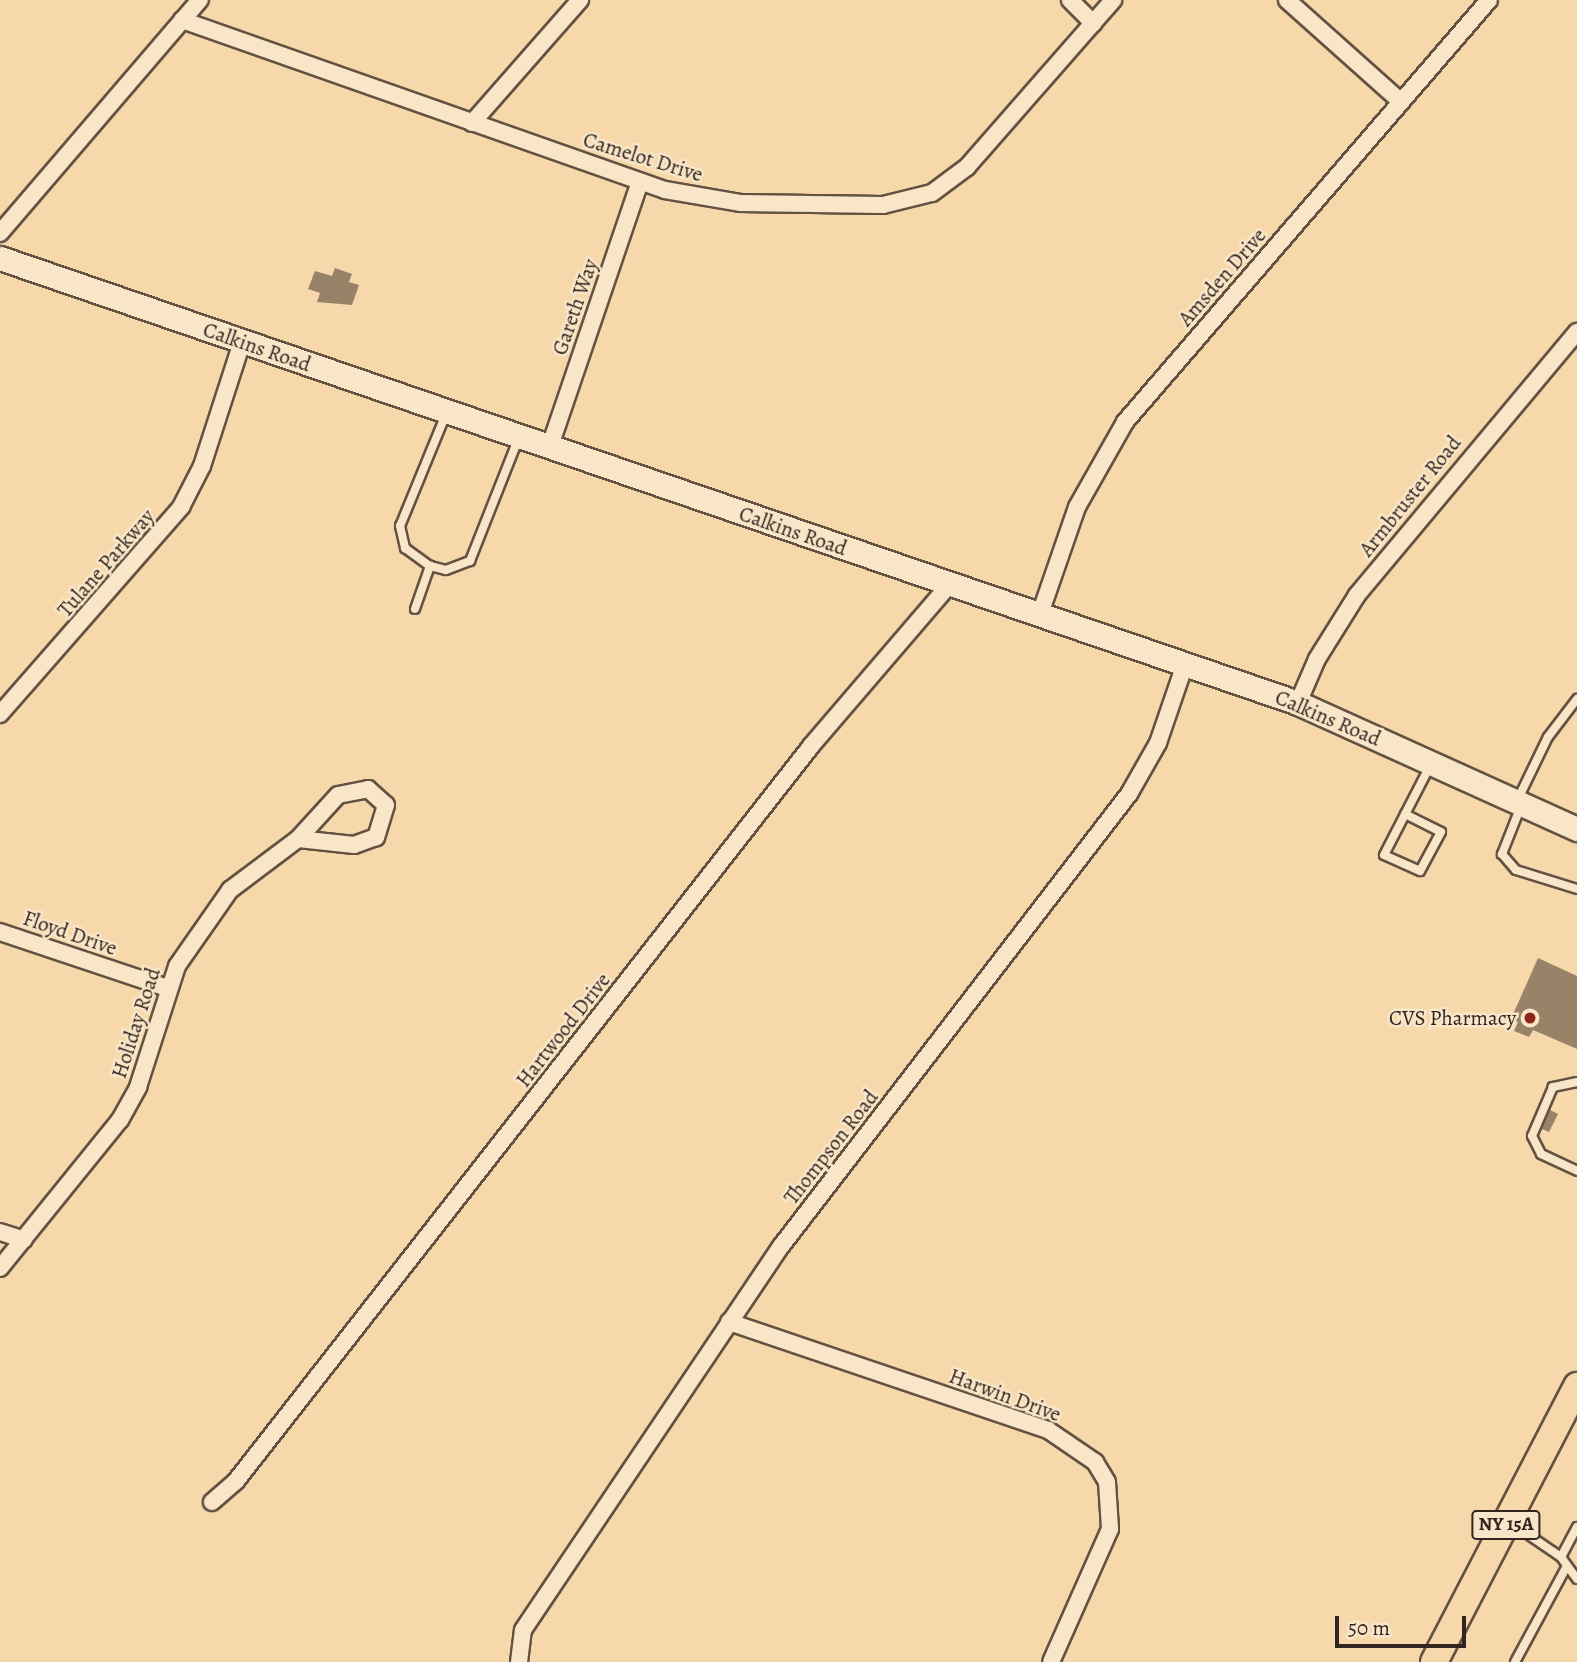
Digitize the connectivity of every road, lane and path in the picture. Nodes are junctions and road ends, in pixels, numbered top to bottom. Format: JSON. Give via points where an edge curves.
{"nodes":[{"id":1,"x":200,"y":0,"type":"edge"},
{"id":2,"x":580,"y":0,"type":"edge"},
{"id":3,"x":1070,"y":0,"type":"edge"},
{"id":4,"x":1112,"y":0,"type":"edge"},
{"id":5,"x":1287,"y":0,"type":"edge"},
{"id":6,"x":1489,"y":0,"type":"edge"},
{"id":7,"x":182,"y":20,"type":"junction"},
{"id":8,"x":1093,"y":23,"type":"junction"},
{"id":9,"x":1401,"y":102,"type":"junction"},
{"id":10,"x":472,"y":123,"type":"junction"},
{"id":11,"x":640,"y":182,"type":"junction"},
{"id":12,"x":0,"y":233,"type":"edge"},
{"id":13,"x":0,"y":258,"type":"edge"},
{"id":14,"x":1577,"y":332,"type":"edge"},
{"id":15,"x":242,"y":342,"type":"junction"},
{"id":16,"x":447,"y":411,"type":"junction"},
{"id":17,"x":520,"y":436,"type":"junction"},
{"id":18,"x":550,"y":446,"type":"junction"},
{"id":19,"x":430,"y":566,"type":"junction"},
{"id":20,"x":949,"y":585,"type":"junction"},
{"id":21,"x":415,"y":609,"type":"dead end"},
{"id":22,"x":1040,"y":614,"type":"junction"},
{"id":23,"x":1185,"y":664,"type":"junction"},
{"id":24,"x":1577,"y":699,"type":"edge"},
{"id":25,"x":1298,"y":703,"type":"junction"},
{"id":26,"x":0,"y":715,"type":"edge"},
{"id":27,"x":1431,"y":763,"type":"junction"},
{"id":28,"x":1519,"y":803,"type":"junction"},
{"id":29,"x":1405,"y":814,"type":"junction"},
{"id":30,"x":1577,"y":829,"type":"edge"},
{"id":31,"x":298,"y":839,"type":"junction"},
{"id":32,"x":1577,"y":888,"type":"edge"},
{"id":33,"x":0,"y":932,"type":"edge"},
{"id":34,"x":167,"y":988,"type":"junction"},
{"id":35,"x":1577,"y":1082,"type":"edge"},
{"id":36,"x":1577,"y":1171,"type":"edge"},
{"id":37,"x":0,"y":1232,"type":"edge"},
{"id":38,"x":24,"y":1240,"type":"junction"},
{"id":39,"x":0,"y":1268,"type":"edge"},
{"id":40,"x":729,"y":1322,"type":"junction"},
{"id":41,"x":1577,"y":1386,"type":"edge"},
{"id":42,"x":212,"y":1502,"type":"dead end"},
{"id":43,"x":1508,"y":1521,"type":"junction"},
{"id":44,"x":1577,"y":1527,"type":"edge"},
{"id":45,"x":1560,"y":1556,"type":"junction"},
{"id":46,"x":1567,"y":1566,"type":"junction"},
{"id":47,"x":1577,"y":1579,"type":"edge"},
{"id":48,"x":1440,"y":1660,"type":"edge"},
{"id":49,"x":519,"y":1662,"type":"edge"},
{"id":50,"x":1051,"y":1662,"type":"edge"},
{"id":51,"x":1515,"y":1662,"type":"edge"}],
"edges":[{"from":1,"to":7,"type":"street"},
{"from":2,"to":10,"type":"street"},
{"from":3,"to":8,"type":"street"},
{"from":4,"to":8,"type":"street","name":"Camelot Drive"},
{"from":5,"to":9,"type":"street"},
{"from":6,"to":9,"type":"street","name":"Amsden Drive"},
{"from":7,"to":10,"type":"street","name":"Camelot Drive"},
{"from":7,"to":12,"type":"street"},
{"from":8,"to":11,"type":"street","name":"Camelot Drive","via":[[967,167],[914,200],[740,203]]},
{"from":9,"to":22,"type":"street","name":"Amsden Drive","via":[[1107,448],[1077,507]]},
{"from":10,"to":11,"type":"street","name":"Camelot Drive"},
{"from":11,"to":18,"type":"street","name":"Gareth Way"},
{"from":13,"to":15,"type":"main road","name":"Calkins Road"},
{"from":14,"to":25,"type":"street","name":"Armbruster Road","via":[[1357,595],[1317,659]]},
{"from":15,"to":16,"type":"main road","name":"Calkins Road"},
{"from":15,"to":26,"type":"street","name":"Tulane Parkway","via":[[202,466],[181,508]]},
{"from":16,"to":17,"type":"main road","name":"Calkins Road"},
{"from":16,"to":19,"type":"lane","via":[[400,526],[405,548]]},
{"from":17,"to":18,"type":"main road","name":"Calkins Road"},
{"from":17,"to":19,"type":"lane","via":[[470,561],[446,570]]},
{"from":18,"to":20,"type":"main road","name":"Calkins Road"},
{"from":19,"to":21,"type":"lane"},
{"from":20,"to":22,"type":"main road","name":"Calkins Road"},
{"from":20,"to":42,"type":"street","name":"Hartwood Drive","via":[[811,746],[236,1481]]},
{"from":22,"to":23,"type":"main road","name":"Calkins Road"},
{"from":23,"to":25,"type":"main road","name":"Calkins Road"},
{"from":23,"to":40,"type":"street","name":"Thompson Road","via":[[1158,743],[1129,794]]},
{"from":24,"to":28,"type":"lane","via":[[1548,737]]},
{"from":25,"to":27,"type":"main road","name":"Calkins Road"},
{"from":27,"to":28,"type":"main road","name":"Calkins Road"},
{"from":27,"to":29,"type":"lane"},
{"from":28,"to":30,"type":"main road","name":"Calkins Road"},
{"from":28,"to":32,"type":"lane","via":[[1502,854],[1516,870]]},
{"from":29,"to":29,"type":"lane","via":[[1384,855],[1420,871],[1441,832]]},
{"from":31,"to":31,"type":"street","name":"Holiday Road","via":[[354,845],[376,837],[386,806],[379,795],[355,788],[332,800]]},
{"from":31,"to":34,"type":"street","name":"Holiday Road","via":[[230,890],[194,935]]},
{"from":33,"to":34,"type":"street","name":"Floyd Drive"},
{"from":34,"to":38,"type":"street","name":"Holiday Road","via":[[150,1054],[120,1120]]},
{"from":35,"to":36,"type":"lane","via":[[1553,1087],[1532,1136],[1541,1154]]},
{"from":37,"to":38,"type":"street"},
{"from":38,"to":39,"type":"street","name":"Holiday Road"},
{"from":40,"to":49,"type":"street","name":"Thompson Road","via":[[523,1630]]},
{"from":40,"to":50,"type":"street","name":"Harwin Drive","via":[[1048,1430],[1095,1462],[1107,1482],[1111,1529]]},
{"from":41,"to":43,"type":"main road","number":"NY 15A"},
{"from":43,"to":45,"type":"lane"},
{"from":43,"to":48,"type":"main road","number":"NY 15A"},
{"from":44,"to":45,"type":"lane"},
{"from":45,"to":46,"type":"lane"},
{"from":46,"to":47,"type":"lane"},
{"from":46,"to":51,"type":"lane"}]}
